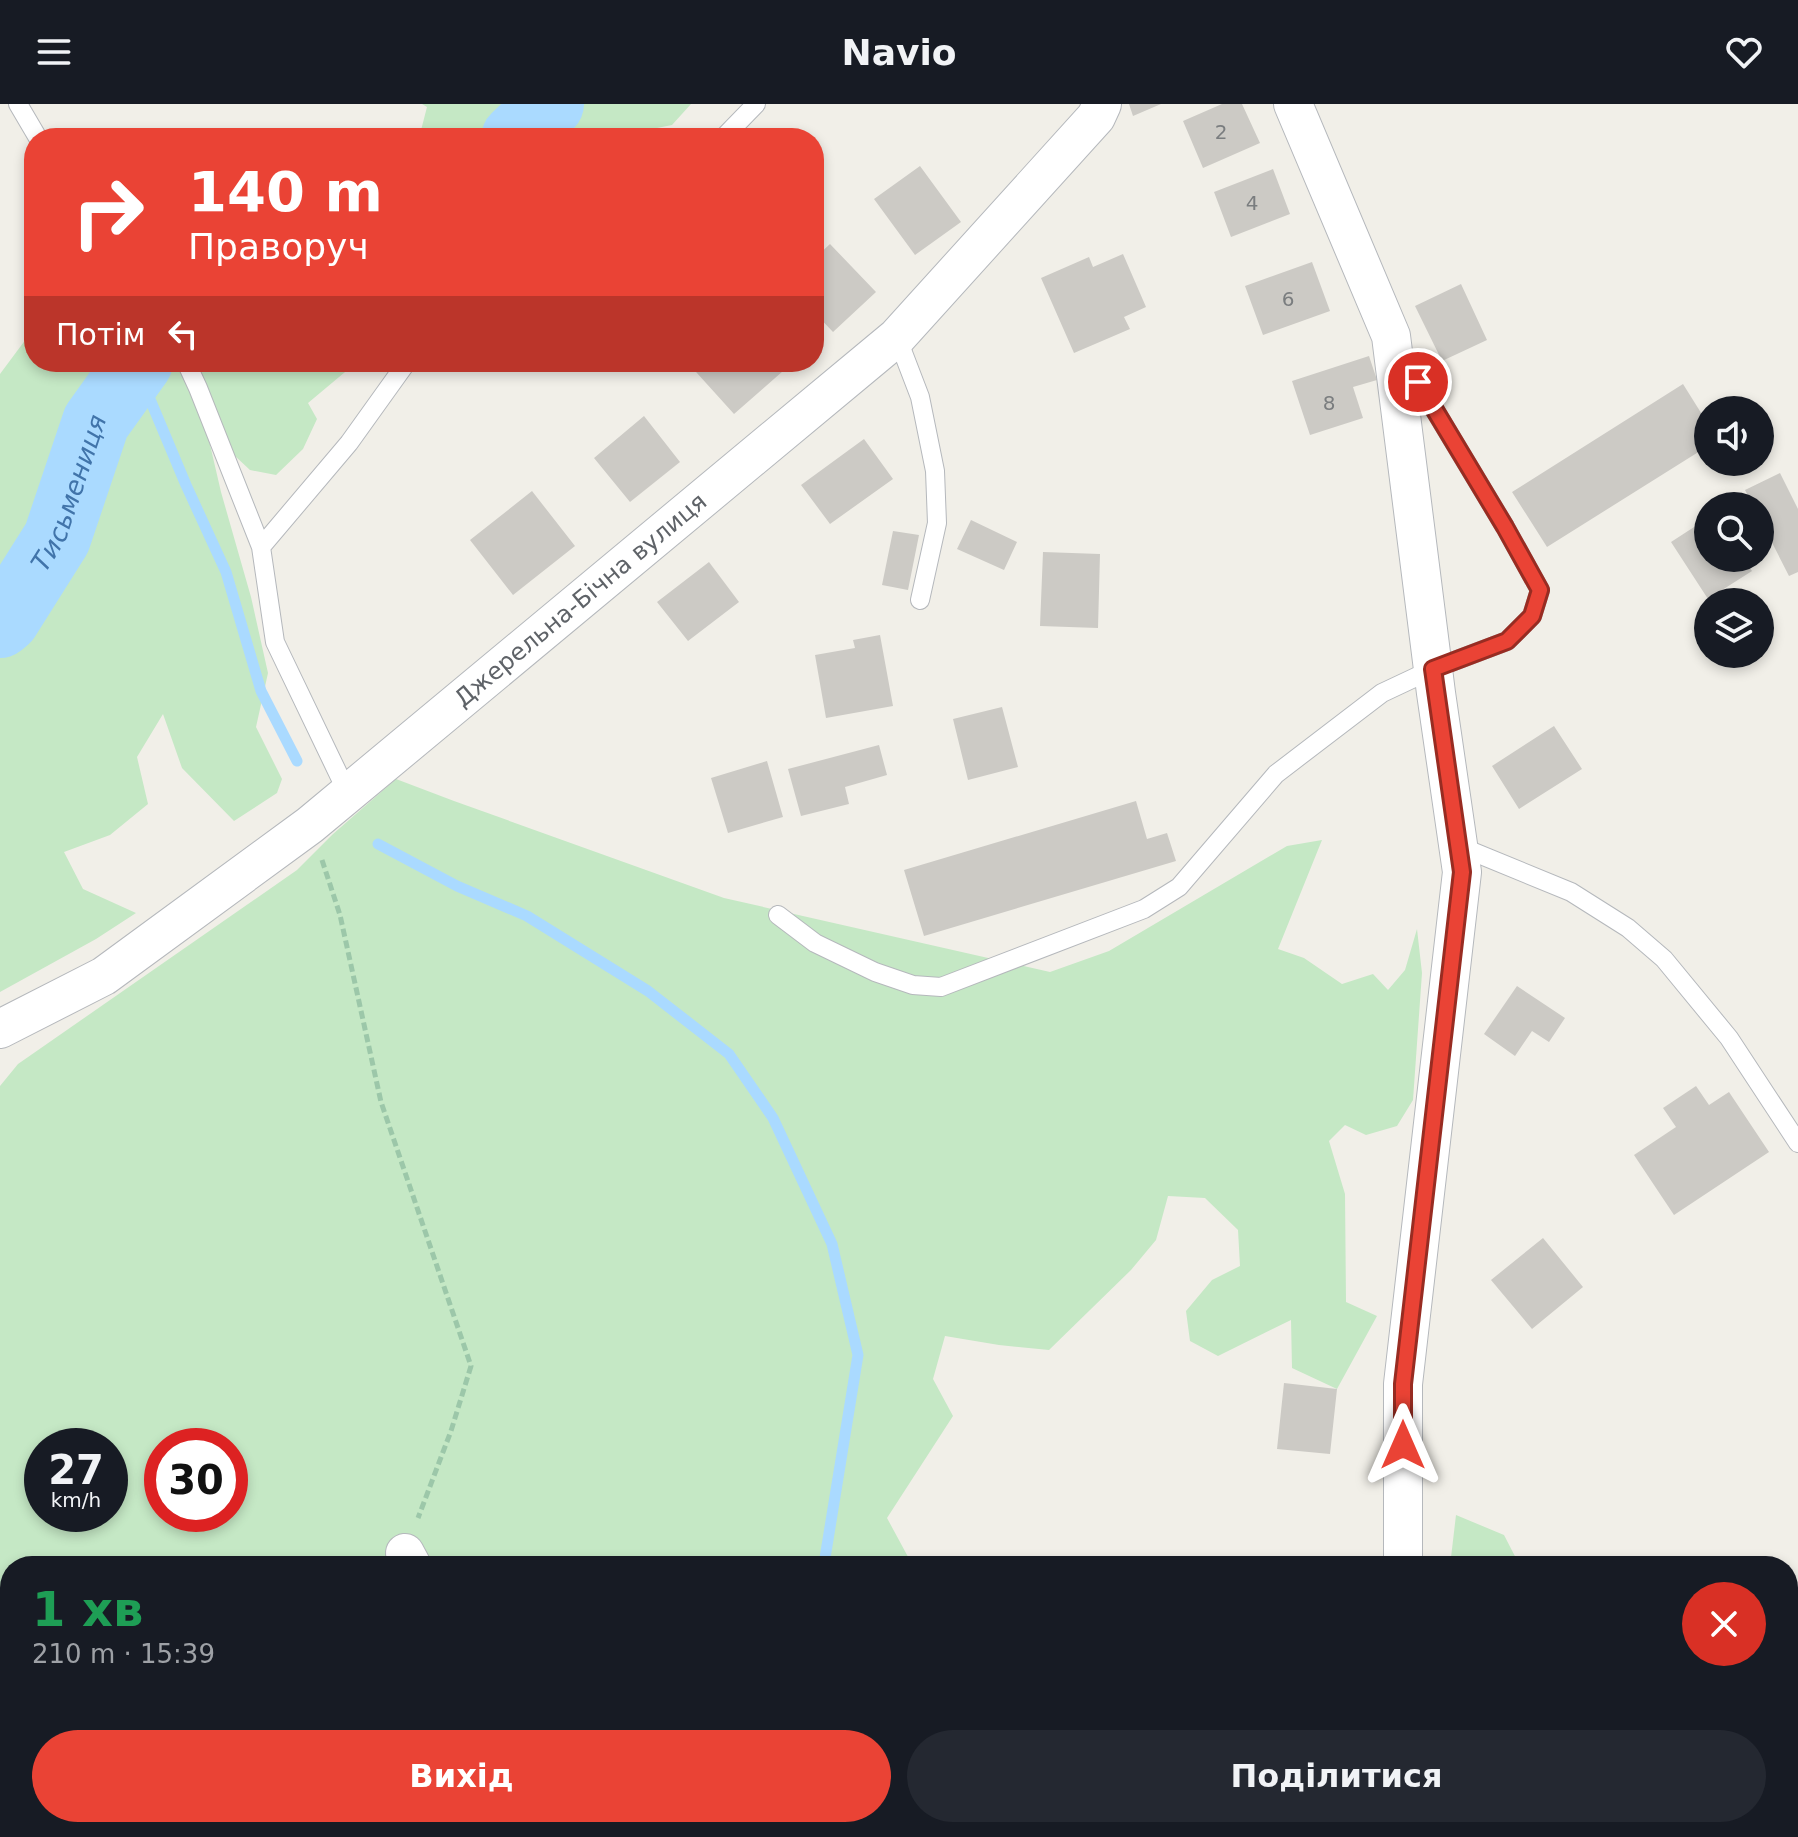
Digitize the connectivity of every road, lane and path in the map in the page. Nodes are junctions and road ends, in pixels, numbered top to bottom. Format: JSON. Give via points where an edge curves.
{"nodes":[{"id":1,"x":18,"y":104,"type":"edge"},
{"id":2,"x":756,"y":104,"type":"edge"},
{"id":3,"x":1102,"y":104,"type":"edge"},
{"id":4,"x":1293,"y":104,"type":"edge"},
{"id":5,"x":32,"y":128,"type":"edge"},
{"id":6,"x":733,"y":128,"type":"edge"},
{"id":7,"x":1391,"y":336,"type":"junction"},
{"id":8,"x":897,"y":337,"type":"junction"},
{"id":9,"x":191,"y":372,"type":"edge"},
{"id":10,"x":400,"y":372,"type":"edge"},
{"id":11,"x":261,"y":547,"type":"junction"},
{"id":12,"x":920,"y":600,"type":"dead end"},
{"id":13,"x":1433,"y":669,"type":"junction"},
{"id":14,"x":348,"y":794,"type":"junction"},
{"id":15,"x":310,"y":825,"type":"junction"},
{"id":16,"x":1459,"y":846,"type":"junction"},
{"id":17,"x":778,"y":915,"type":"dead end"},
{"id":18,"x":0,"y":1029,"type":"edge"},
{"id":19,"x":1798,"y":1143,"type":"edge"},
{"id":20,"x":410,"y":1556,"type":"edge"},
{"id":21,"x":1403,"y":1556,"type":"edge"}],
"edges":[{"from":1,"to":5,"type":"lane"},
{"from":2,"to":6,"type":"lane"},
{"from":3,"to":8,"type":"street","name":"Джерельна-Бічна вулиця","via":[[1096,117]]},
{"from":4,"to":7,"type":"street"},
{"from":7,"to":13,"type":"street"},
{"from":7,"to":13,"type":"lane","via":[[1540,590],[1532,616],[1507,641]]},
{"from":8,"to":12,"type":"lane","via":[[920,397],[935,471],[937,523]]},
{"from":8,"to":14,"type":"street","name":"Джерельна-Бічна вулиця"},
{"from":9,"to":11,"type":"lane"},
{"from":10,"to":11,"type":"lane","via":[[349,443]]},
{"from":11,"to":14,"type":"lane","via":[[275,642]]},
{"from":13,"to":16,"type":"street"},
{"from":13,"to":17,"type":"lane","via":[[1382,693],[1276,774],[1179,887],[1144,909],[941,987],[913,985],[875,972],[815,943]]},
{"from":14,"to":15,"type":"street","name":"Джерельна-Бічна вулиця"},
{"from":15,"to":18,"type":"street","name":"Джерельна-Бічна вулиця","via":[[104,976]]},
{"from":15,"to":20,"type":"path","via":[[340,915],[381,1102],[471,1366]]},
{"from":16,"to":19,"type":"lane","via":[[1571,892],[1628,928],[1664,959],[1729,1038]]},
{"from":16,"to":21,"type":"street","via":[[1462,872],[1403,1384]]}]}
